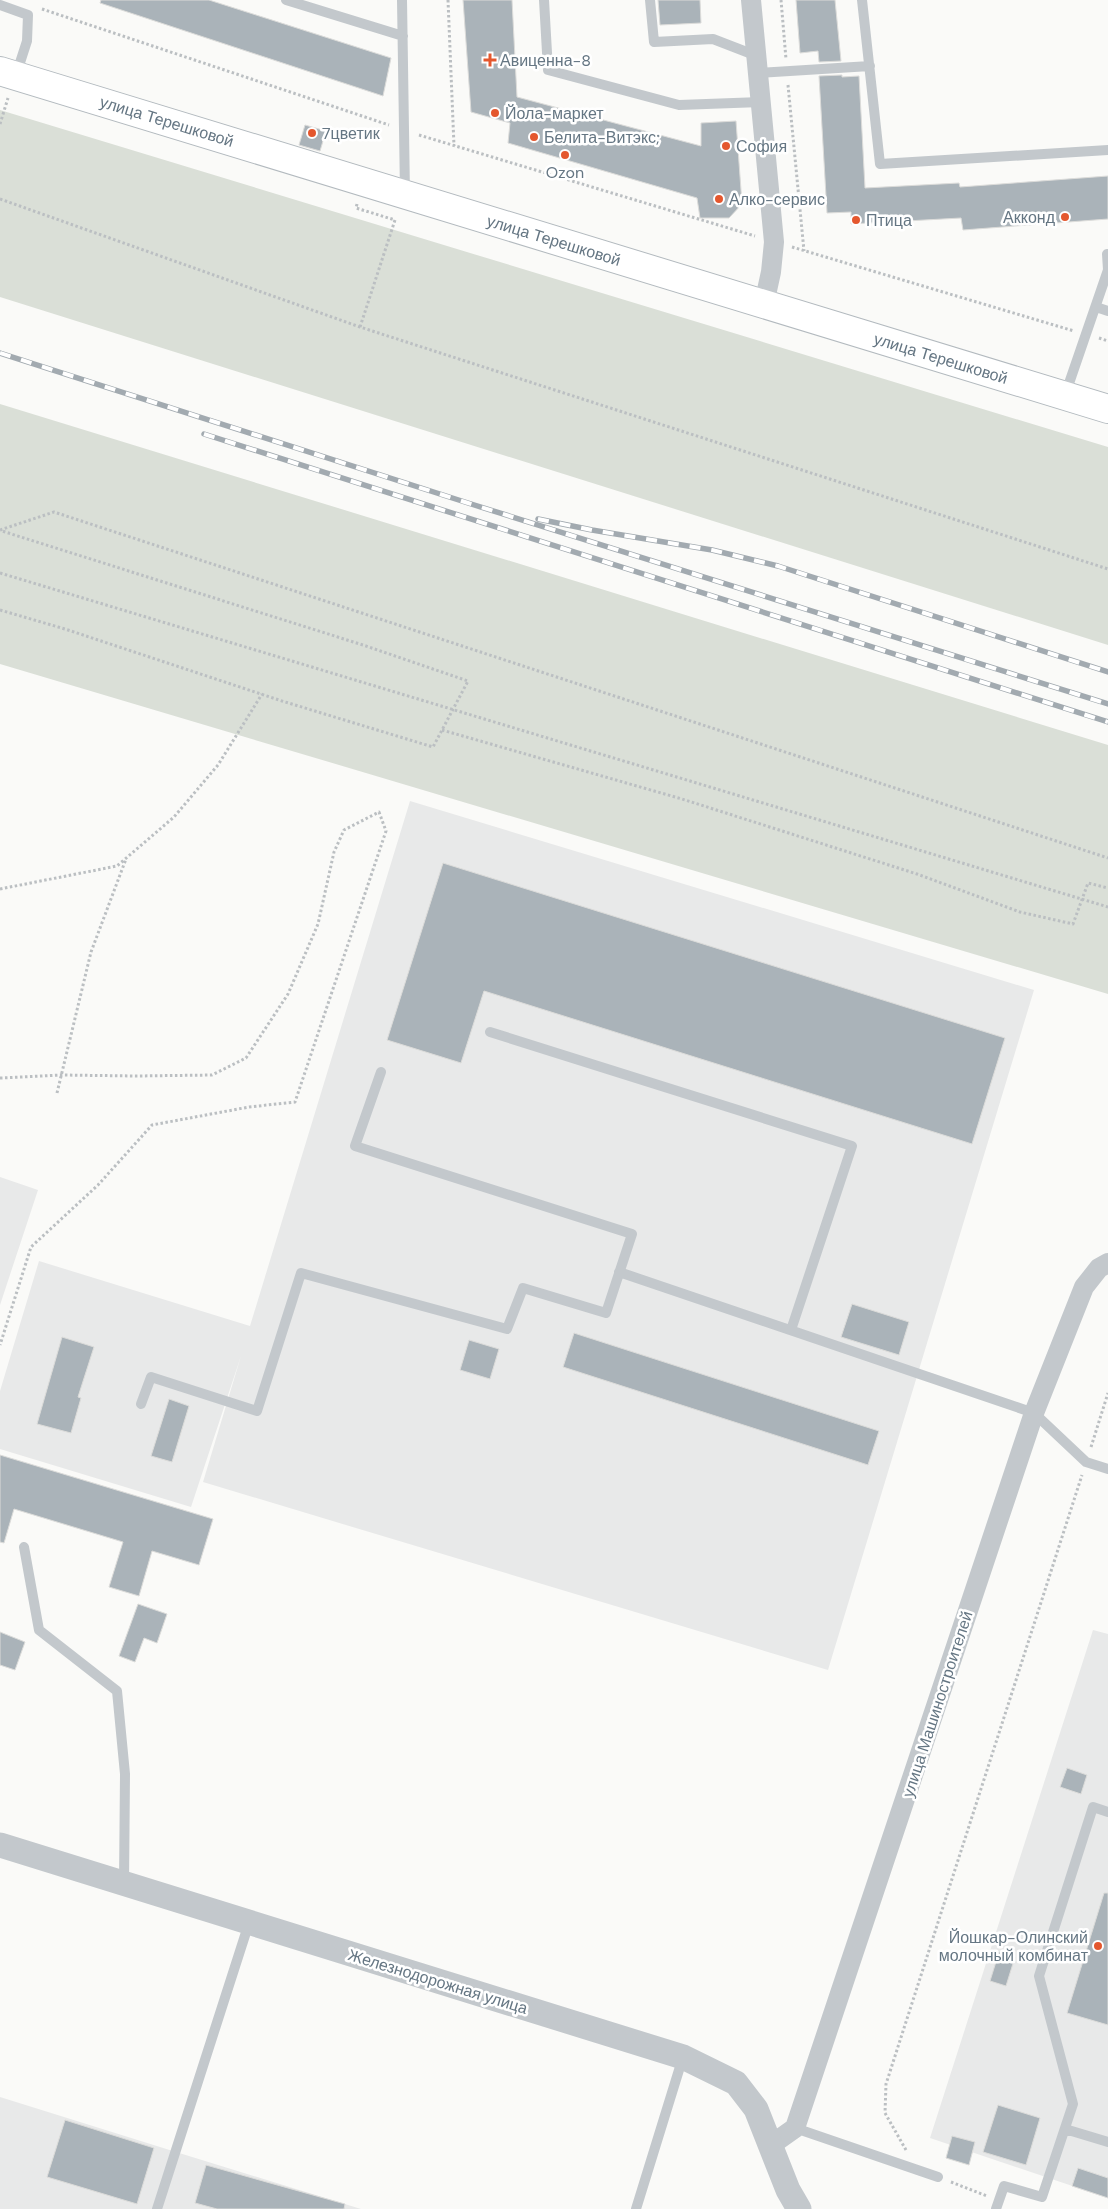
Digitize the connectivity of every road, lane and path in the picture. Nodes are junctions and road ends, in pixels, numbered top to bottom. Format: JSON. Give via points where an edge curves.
{"nodes":[{"id":1,"x":286,"y":0,"type":"edge"},
{"id":2,"x":402,"y":0,"type":"edge"},
{"id":3,"x":448,"y":0,"type":"edge"},
{"id":4,"x":544,"y":0,"type":"edge"},
{"id":5,"x":650,"y":0,"type":"edge"},
{"id":6,"x":751,"y":0,"type":"edge"},
{"id":7,"x":781,"y":0,"type":"edge"},
{"id":8,"x":862,"y":0,"type":"edge"},
{"id":9,"x":0,"y":5,"type":"edge"},
{"id":10,"x":35,"y":6,"type":"dead end"},
{"id":11,"x":403,"y":36,"type":"junction"},
{"id":12,"x":758,"y":65,"type":"junction"},
{"id":13,"x":870,"y":66,"type":"junction"},
{"id":14,"x":787,"y":71,"type":"junction"},
{"id":15,"x":8,"y":73,"type":"edge"},
{"id":16,"x":761,"y":102,"type":"junction"},
{"id":17,"x":404,"y":130,"type":"junction"},
{"id":18,"x":454,"y":146,"type":"junction"},
{"id":19,"x":1108,"y":150,"type":"edge"},
{"id":20,"x":364,"y":182,"type":"junction"},
{"id":21,"x":405,"y":194,"type":"junction"},
{"id":22,"x":0,"y":199,"type":"edge"},
{"id":23,"x":774,"y":242,"type":"junction"},
{"id":24,"x":804,"y":251,"type":"junction"},
{"id":25,"x":1107,"y":254,"type":"edge"},
{"id":26,"x":764,"y":304,"type":"junction"},
{"id":27,"x":1096,"y":307,"type":"junction"},
{"id":28,"x":1108,"y":311,"type":"edge"},
{"id":29,"x":360,"y":327,"type":"junction"},
{"id":30,"x":1086,"y":335,"type":"junction"},
{"id":31,"x":1108,"y":341,"type":"edge"},
{"id":32,"x":1065,"y":396,"type":"junction"},
{"id":33,"x":1108,"y":409,"type":"edge"},
{"id":34,"x":1,"y":531,"type":"edge"},
{"id":35,"x":1108,"y":569,"type":"edge"},
{"id":36,"x":0,"y":573,"type":"edge"},
{"id":37,"x":0,"y":610,"type":"edge"},
{"id":38,"x":262,"y":694,"type":"junction"},
{"id":39,"x":453,"y":710,"type":"junction"},
{"id":40,"x":442,"y":730,"type":"junction"},
{"id":41,"x":126,"y":858,"type":"junction"},
{"id":42,"x":1108,"y":858,"type":"edge"},
{"id":43,"x":0,"y":888,"type":"edge"},
{"id":44,"x":1108,"y":888,"type":"edge"},
{"id":45,"x":1082,"y":899,"type":"junction"},
{"id":46,"x":1108,"y":907,"type":"edge"},
{"id":47,"x":490,"y":1032,"type":"dead end"},
{"id":48,"x":381,"y":1072,"type":"dead end"},
{"id":49,"x":61,"y":1075,"type":"junction"},
{"id":50,"x":0,"y":1078,"type":"edge"},
{"id":51,"x":57,"y":1092,"type":"dead end"},
{"id":52,"x":1108,"y":1263,"type":"edge"},
{"id":53,"x":620,"y":1272,"type":"junction"},
{"id":54,"x":791,"y":1330,"type":"junction"},
{"id":55,"x":0,"y":1345,"type":"edge"},
{"id":56,"x":1108,"y":1393,"type":"edge"},
{"id":57,"x":141,"y":1404,"type":"dead end"},
{"id":58,"x":1034,"y":1413,"type":"junction"},
{"id":59,"x":1086,"y":1462,"type":"junction"},
{"id":60,"x":1108,"y":1469,"type":"edge"},
{"id":61,"x":24,"y":1546,"type":"dead end"},
{"id":62,"x":1108,"y":1812,"type":"edge"},
{"id":63,"x":0,"y":1846,"type":"edge"},
{"id":64,"x":124,"y":1884,"type":"junction"},
{"id":65,"x":249,"y":1923,"type":"junction"},
{"id":66,"x":683,"y":2057,"type":"junction"},
{"id":67,"x":795,"y":2128,"type":"junction"},
{"id":68,"x":1064,"y":2128,"type":"junction"},
{"id":69,"x":1108,"y":2142,"type":"edge"},
{"id":70,"x":772,"y":2145,"type":"junction"},
{"id":71,"x":909,"y":2155,"type":"dead end"},
{"id":72,"x":938,"y":2177,"type":"joint"},
{"id":73,"x":998,"y":2205,"type":"edge"},
{"id":74,"x":158,"y":2209,"type":"edge"},
{"id":75,"x":636,"y":2209,"type":"edge"},
{"id":76,"x":799,"y":2209,"type":"edge"}],
"edges":[{"from":1,"to":11,"type":"lane"},
{"from":2,"to":11,"type":"lane"},
{"from":3,"to":18,"type":"path"},
{"from":4,"to":16,"type":"lane","via":[[548,70],[679,105]]},
{"from":5,"to":12,"type":"lane","via":[[654,42],[713,39]]},
{"from":6,"to":12,"type":"street"},
{"from":7,"to":14,"type":"path"},
{"from":8,"to":13,"type":"lane"},
{"from":9,"to":15,"type":"lane","via":[[28,15],[27,41]]},
{"from":10,"to":17,"type":"path"},
{"from":11,"to":17,"type":"lane"},
{"from":12,"to":14,"type":"lane"},
{"from":12,"to":16,"type":"street"},
{"from":13,"to":14,"type":"lane"},
{"from":13,"to":19,"type":"lane","via":[[880,164]]},
{"from":14,"to":24,"type":"path"},
{"from":15,"to":20,"type":"main road","name":"улица Терешковой"},
{"from":16,"to":23,"type":"street"},
{"from":17,"to":18,"type":"path"},
{"from":17,"to":21,"type":"lane"},
{"from":18,"to":23,"type":"path"},
{"from":20,"to":21,"type":"main road","name":"улица Терешковой"},
{"from":20,"to":29,"type":"path","via":[[356,208],[395,220]]},
{"from":21,"to":26,"type":"main road","name":"улица Терешковой"},
{"from":22,"to":29,"type":"path"},
{"from":23,"to":24,"type":"path"},
{"from":23,"to":26,"type":"street"},
{"from":24,"to":30,"type":"path"},
{"from":25,"to":27,"type":"lane","via":[[1108,270]]},
{"from":26,"to":32,"type":"main road","name":"улица Терешковой"},
{"from":27,"to":28,"type":"lane"},
{"from":27,"to":30,"type":"lane"},
{"from":29,"to":35,"type":"path"},
{"from":30,"to":31,"type":"path"},
{"from":30,"to":32,"type":"lane"},
{"from":32,"to":33,"type":"main road","name":"улица Терешковой"},
{"from":34,"to":39,"type":"path","via":[[468,681]]},
{"from":34,"to":42,"type":"path","via":[[54,512]]},
{"from":36,"to":39,"type":"path"},
{"from":37,"to":38,"type":"path"},
{"from":38,"to":40,"type":"path","via":[[433,747]]},
{"from":38,"to":41,"type":"path","via":[[218,764],[174,817]]},
{"from":39,"to":40,"type":"path"},
{"from":39,"to":45,"type":"path"},
{"from":40,"to":45,"type":"path","via":[[682,798],[917,874],[1020,912],[1072,924]]},
{"from":41,"to":43,"type":"path","via":[[117,866]]},
{"from":41,"to":49,"type":"path","via":[[91,952]]},
{"from":44,"to":45,"type":"path","via":[[1088,883]]},
{"from":45,"to":46,"type":"path"},
{"from":47,"to":54,"type":"lane","via":[[852,1146]]},
{"from":48,"to":53,"type":"lane","via":[[355,1146],[632,1234]]},
{"from":49,"to":50,"type":"path"},
{"from":49,"to":51,"type":"path"},
{"from":49,"to":55,"type":"path","via":[[212,1075],[246,1058],[288,994],[318,924],[334,852],[344,830],[379,812],[386,830],[295,1102],[152,1124],[98,1185],[31,1247]]},
{"from":52,"to":58,"type":"street","name":"улица Машиностроителей","via":[[1099,1268],[1084,1286]]},
{"from":53,"to":54,"type":"lane"},
{"from":53,"to":57,"type":"lane","via":[[606,1313],[523,1288],[507,1329],[301,1273],[257,1411],[151,1377]]},
{"from":54,"to":58,"type":"lane"},
{"from":56,"to":59,"type":"path"},
{"from":58,"to":59,"type":"lane"},
{"from":58,"to":67,"type":"street","name":"улица Машиностроителей"},
{"from":59,"to":60,"type":"lane"},
{"from":59,"to":71,"type":"path","via":[[886,2084],[885,2113]]},
{"from":61,"to":64,"type":"lane","via":[[39,1630],[117,1691],[125,1774]]},
{"from":62,"to":68,"type":"lane","via":[[1092,1807],[1039,1976],[1073,2104]]},
{"from":63,"to":64,"type":"street","name":"Железнодорожная улица"},
{"from":64,"to":65,"type":"street","name":"Железнодорожная улица"},
{"from":65,"to":66,"type":"street","name":"Железнодорожная улица"},
{"from":65,"to":74,"type":"lane"},
{"from":66,"to":70,"type":"street","name":"Железнодорожная улица","via":[[736,2083],[756,2109]]},
{"from":66,"to":75,"type":"lane"},
{"from":67,"to":70,"type":"street"},
{"from":67,"to":72,"type":"lane"},
{"from":68,"to":69,"type":"lane"},
{"from":68,"to":73,"type":"lane","via":[[1042,2197],[1004,2186]]},
{"from":70,"to":76,"type":"street","name":"Железнодорожная улица","via":[[788,2190]]},
{"from":72,"to":73,"type":"path"}]}
